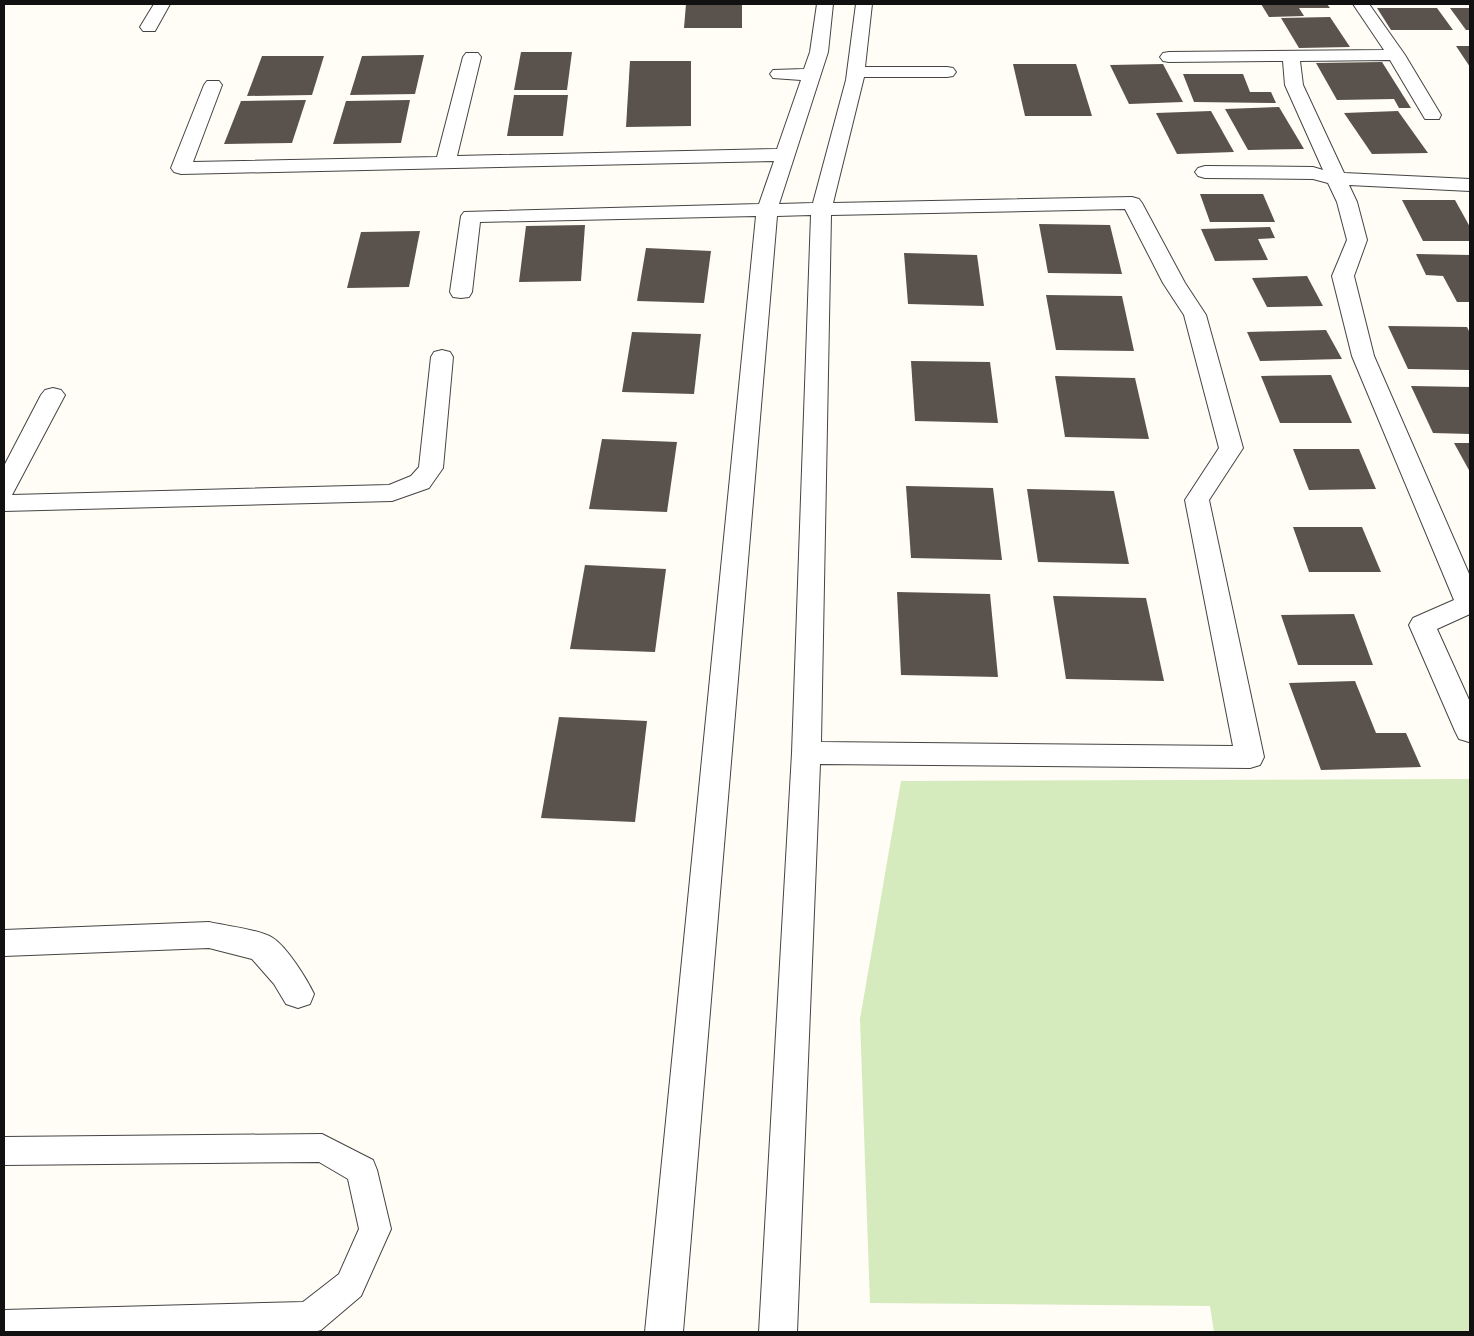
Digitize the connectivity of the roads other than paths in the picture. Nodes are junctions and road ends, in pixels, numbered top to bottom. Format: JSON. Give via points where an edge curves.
{"nodes":[{"id":1,"x":162,"y":4,"type":"edge"},
{"id":2,"x":824,"y":4,"type":"edge"},
{"id":3,"x":864,"y":4,"type":"edge"},
{"id":4,"x":1360,"y":4,"type":"edge"},
{"id":5,"x":148,"y":27,"type":"dead end"},
{"id":6,"x":1396,"y":55,"type":"junction"},
{"id":7,"x":1291,"y":56,"type":"junction"},
{"id":8,"x":472,"y":57,"type":"dead end"},
{"id":9,"x":1169,"y":58,"type":"dead end"},
{"id":10,"x":856,"y":72,"type":"junction"},
{"id":11,"x":947,"y":72,"type":"dead end"},
{"id":12,"x":779,"y":74,"type":"dead end"},
{"id":13,"x":812,"y":75,"type":"junction"},
{"id":14,"x":213,"y":85,"type":"dead end"},
{"id":15,"x":1432,"y":115,"type":"dead end"},
{"id":16,"x":785,"y":155,"type":"junction"},
{"id":17,"x":446,"y":161,"type":"junction"},
{"id":18,"x":1205,"y":172,"type":"dead end"},
{"id":19,"x":1337,"y":179,"type":"junction"},
{"id":20,"x":1470,"y":185,"type":"edge"},
{"id":21,"x":821,"y":209,"type":"junction"},
{"id":22,"x":767,"y":210,"type":"junction"},
{"id":23,"x":461,"y":292,"type":"dead end"},
{"id":24,"x":442,"y":357,"type":"dead end"},
{"id":25,"x":53,"y":395,"type":"dead end"},
{"id":26,"x":4,"y":488,"type":"edge"},
{"id":27,"x":4,"y":503,"type":"edge"},
{"id":28,"x":1470,"y":604,"type":"edge"},
{"id":29,"x":1468,"y":731,"type":"dead end"},
{"id":30,"x":806,"y":753,"type":"junction"},
{"id":31,"x":4,"y":943,"type":"edge"},
{"id":32,"x":298,"y":994,"type":"dead end"},
{"id":33,"x":4,"y":1151,"type":"edge"},
{"id":34,"x":4,"y":1327,"type":"edge"},
{"id":35,"x":664,"y":1332,"type":"edge"},
{"id":36,"x":778,"y":1332,"type":"edge"}],
"edges":[{"from":1,"to":5,"type":"street"},
{"from":2,"to":13,"type":"street","via":[[819,52]]},
{"from":3,"to":10,"type":"street"},
{"from":4,"to":6,"type":"street"},
{"from":6,"to":7,"type":"street"},
{"from":6,"to":15,"type":"street"},
{"from":7,"to":9,"type":"street"},
{"from":7,"to":19,"type":"street","via":[[1294,85]]},
{"from":8,"to":17,"type":"street"},
{"from":10,"to":11,"type":"street"},
{"from":10,"to":21,"type":"street"},
{"from":12,"to":13,"type":"street"},
{"from":13,"to":16,"type":"street"},
{"from":14,"to":17,"type":"street","via":[[181,168]]},
{"from":16,"to":17,"type":"street"},
{"from":16,"to":22,"type":"street"},
{"from":18,"to":19,"type":"street","via":[[1313,173]]},
{"from":19,"to":20,"type":"street"},
{"from":19,"to":28,"type":"street","via":[[1357,240],[1344,276],[1363,356]]},
{"from":21,"to":22,"type":"street"},
{"from":21,"to":30,"type":"street"},
{"from":21,"to":30,"type":"street","via":[[1132,204],[1195,315],[1231,448],[1197,500],[1250,757]]},
{"from":22,"to":23,"type":"street","via":[[471,216]]},
{"from":22,"to":35,"type":"street"},
{"from":24,"to":27,"type":"street","via":[[431,468],[420,482],[392,493]]},
{"from":25,"to":26,"type":"street"},
{"from":28,"to":29,"type":"street","via":[[1422,625]]},
{"from":30,"to":36,"type":"street"},
{"from":31,"to":32,"type":"street","via":[[209,935],[262,948]]},
{"from":33,"to":34,"type":"lane","via":[[322,1148],[362,1170],[375,1230],[350,1285],[309,1318]]}]}
